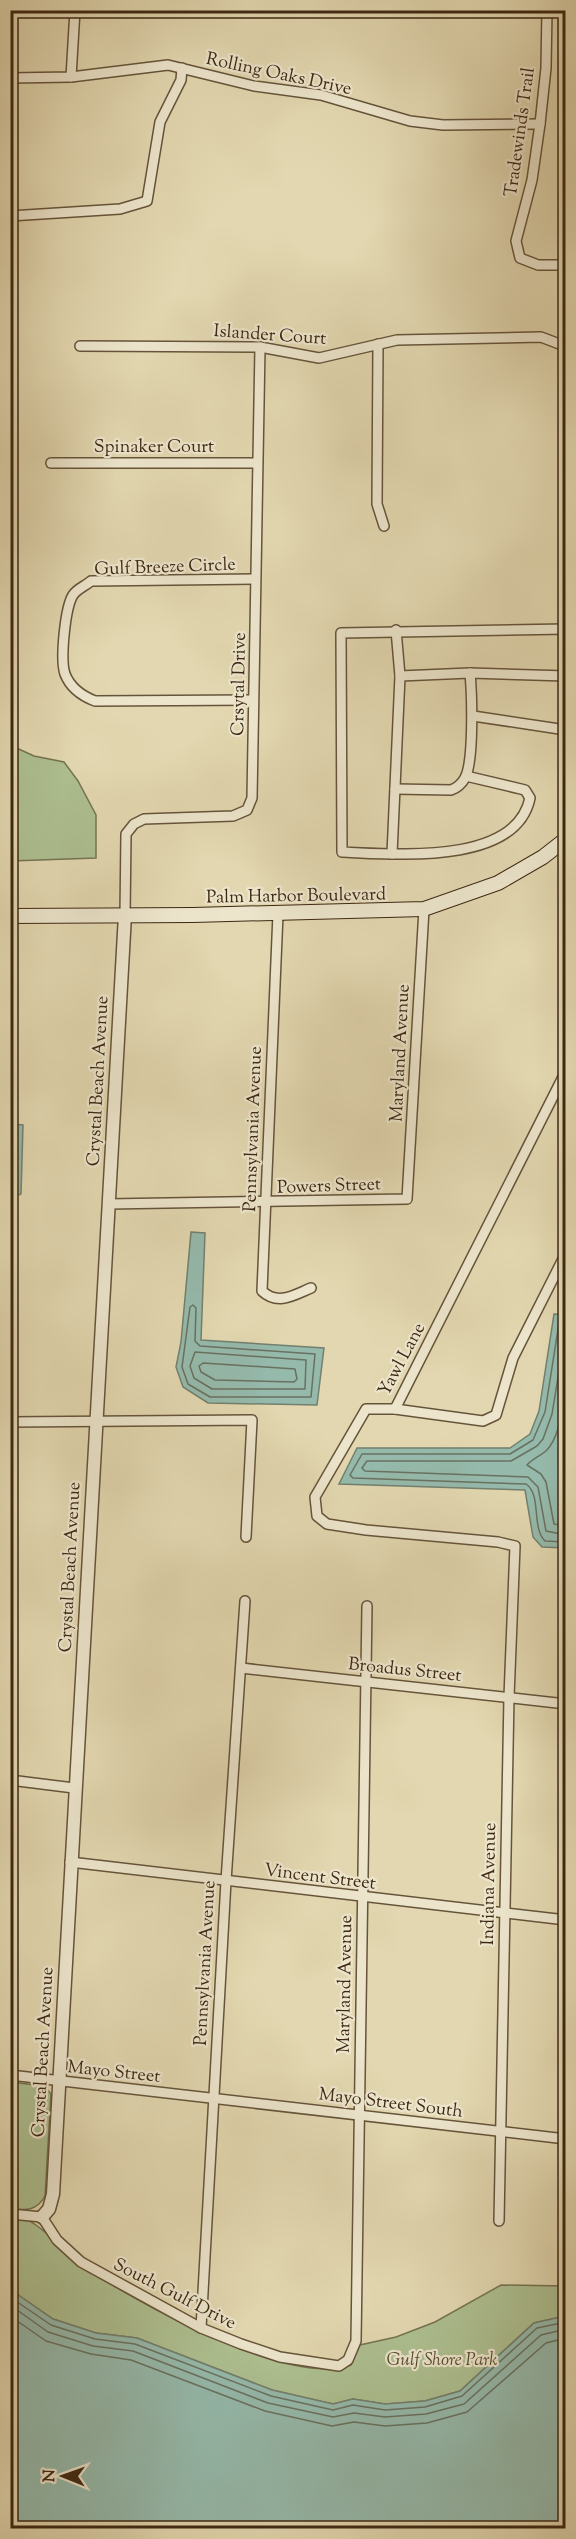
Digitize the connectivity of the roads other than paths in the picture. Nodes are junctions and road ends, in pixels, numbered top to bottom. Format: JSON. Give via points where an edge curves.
{"nodes":[{"id":1,"x":75,"y":10,"type":"edge"},
{"id":2,"x":547,"y":10,"type":"edge"},
{"id":3,"x":182,"y":68,"type":"junction"},
{"id":4,"x":71,"y":77,"type":"junction"},
{"id":5,"x":10,"y":78,"type":"edge"},
{"id":6,"x":540,"y":124,"type":"junction"},
{"id":7,"x":10,"y":216,"type":"edge"},
{"id":8,"x":566,"y":265,"type":"edge"},
{"id":9,"x":378,"y":344,"type":"junction"},
{"id":10,"x":562,"y":345,"type":"dead end"},
{"id":11,"x":80,"y":346,"type":"dead end"},
{"id":12,"x":260,"y":347,"type":"junction"},
{"id":13,"x":51,"y":463,"type":"dead end"},
{"id":14,"x":256,"y":463,"type":"junction"},
{"id":15,"x":384,"y":526,"type":"dead end"},
{"id":16,"x":255,"y":579,"type":"junction"},
{"id":17,"x":566,"y":629,"type":"edge"},
{"id":18,"x":396,"y":630,"type":"junction"},
{"id":19,"x":470,"y":673,"type":"junction"},
{"id":20,"x":400,"y":676,"type":"junction"},
{"id":21,"x":566,"y":676,"type":"edge"},
{"id":22,"x":254,"y":700,"type":"junction"},
{"id":23,"x":473,"y":716,"type":"junction"},
{"id":24,"x":566,"y":730,"type":"edge"},
{"id":25,"x":466,"y":776,"type":"junction"},
{"id":26,"x":395,"y":789,"type":"junction"},
{"id":27,"x":566,"y":839,"type":"edge"},
{"id":28,"x":392,"y":854,"type":"junction"},
{"id":29,"x":424,"y":909,"type":"junction"},
{"id":30,"x":278,"y":914,"type":"junction"},
{"id":31,"x":125,"y":915,"type":"junction"},
{"id":32,"x":10,"y":916,"type":"edge"},
{"id":33,"x":566,"y":1071,"type":"edge"},
{"id":34,"x":406,"y":1199,"type":"joint"},
{"id":35,"x":266,"y":1203,"type":"junction"},
{"id":36,"x":108,"y":1204,"type":"junction"},
{"id":37,"x":566,"y":1253,"type":"edge"},
{"id":38,"x":311,"y":1287,"type":"dead end"},
{"id":39,"x":395,"y":1409,"type":"junction"},
{"id":40,"x":96,"y":1420,"type":"junction"},
{"id":41,"x":10,"y":1422,"type":"edge"},
{"id":42,"x":246,"y":1537,"type":"dead end"},
{"id":43,"x":515,"y":1549,"type":"joint"},
{"id":44,"x":245,"y":1601,"type":"dead end"},
{"id":45,"x":367,"y":1606,"type":"dead end"},
{"id":46,"x":241,"y":1668,"type":"junction"},
{"id":47,"x":366,"y":1681,"type":"junction"},
{"id":48,"x":509,"y":1697,"type":"junction"},
{"id":49,"x":566,"y":1704,"type":"edge"},
{"id":50,"x":10,"y":1780,"type":"edge"},
{"id":51,"x":74,"y":1788,"type":"junction"},
{"id":52,"x":70,"y":1862,"type":"junction"},
{"id":53,"x":226,"y":1881,"type":"junction"},
{"id":54,"x":362,"y":1898,"type":"junction"},
{"id":55,"x":504,"y":1913,"type":"junction"},
{"id":56,"x":566,"y":1920,"type":"edge"},
{"id":57,"x":10,"y":2075,"type":"edge"},
{"id":58,"x":59,"y":2081,"type":"junction"},
{"id":59,"x":213,"y":2098,"type":"junction"},
{"id":60,"x":359,"y":2115,"type":"junction"},
{"id":61,"x":499,"y":2131,"type":"junction"},
{"id":62,"x":566,"y":2139,"type":"edge"},
{"id":63,"x":10,"y":2214,"type":"edge"},
{"id":64,"x":42,"y":2217,"type":"junction"},
{"id":65,"x":499,"y":2221,"type":"dead end"},
{"id":66,"x":201,"y":2328,"type":"junction"},
{"id":67,"x":348,"y":2360,"type":"joint"}],
"edges":[{"from":1,"to":4,"type":"street"},
{"from":2,"to":6,"type":"street","name":"Tradewinds Trail"},
{"from":3,"to":4,"type":"street","name":"Rolling Oaks Drive","via":[[143,66]]},
{"from":3,"to":6,"type":"street","name":"Rolling Oaks Drive","via":[[254,86],[321,95],[410,121]]},
{"from":3,"to":7,"type":"street","via":[[181,80],[158,130],[147,201],[120,209]]},
{"from":4,"to":5,"type":"street","name":"Rolling Oaks Drive"},
{"from":6,"to":8,"type":"street","name":"Tradewinds Trail","via":[[532,180],[516,241],[520,258],[538,265]]},
{"from":9,"to":10,"type":"street","name":"Islander Court","via":[[397,340],[541,337]]},
{"from":9,"to":12,"type":"street","name":"Islander Court","via":[[319,358]]},
{"from":9,"to":15,"type":"street","via":[[377,504]]},
{"from":11,"to":12,"type":"street","name":"Islander Court"},
{"from":12,"to":14,"type":"street","name":"Crsytal Drive"},
{"from":13,"to":14,"type":"street","name":"Spinaker Court"},
{"from":14,"to":16,"type":"street","name":"Crsytal Drive"},
{"from":16,"to":22,"type":"street","name":"Crsytal Drive"},
{"from":16,"to":22,"type":"street","name":"Gulf Breeze Circle","via":[[91,581],[79,587],[66,610],[64,673],[77,692],[95,701]]},
{"from":17,"to":18,"type":"street"},
{"from":18,"to":20,"type":"street"},
{"from":18,"to":28,"type":"street","via":[[341,633],[342,852]]},
{"from":19,"to":20,"type":"street"},
{"from":19,"to":21,"type":"street"},
{"from":19,"to":23,"type":"street"},
{"from":20,"to":26,"type":"street"},
{"from":22,"to":31,"type":"street","name":"Crsytal Drive","via":[[252,798],[247,810],[233,816],[144,819],[134,824],[126,834]]},
{"from":23,"to":24,"type":"street"},
{"from":23,"to":25,"type":"street"},
{"from":25,"to":26,"type":"street","via":[[451,790]]},
{"from":25,"to":28,"type":"street","via":[[525,790],[530,798],[519,825],[492,842],[450,852]]},
{"from":26,"to":28,"type":"street"},
{"from":27,"to":29,"type":"main road","name":"Palm Harbor Boulevard","via":[[498,883]]},
{"from":29,"to":30,"type":"main road","name":"Palm Harbor Boulevard"},
{"from":29,"to":34,"type":"street","name":"Maryland Avenue"},
{"from":30,"to":31,"type":"main road","name":"Palm Harbor Boulevard"},
{"from":30,"to":35,"type":"street","name":"Pennsylvania Avenue"},
{"from":31,"to":32,"type":"main road","name":"Palm Harbor Boulevard"},
{"from":31,"to":36,"type":"street","name":"Crystal Beach Avenue"},
{"from":33,"to":39,"type":"street","name":"Yawl Lane"},
{"from":34,"to":35,"type":"street","name":"Powers Street"},
{"from":35,"to":36,"type":"street","name":"Powers Street"},
{"from":35,"to":38,"type":"street","name":"Pennsylvania Avenue","via":[[262,1291],[269,1298],[282,1300]]},
{"from":36,"to":40,"type":"street","name":"Crystal Beach Avenue"},
{"from":37,"to":39,"type":"street","via":[[513,1358],[496,1415],[483,1421]]},
{"from":39,"to":43,"type":"street","name":"Yawl Lane","via":[[366,1409],[315,1497],[317,1516],[327,1524],[514,1544]]},
{"from":40,"to":41,"type":"street"},
{"from":40,"to":42,"type":"street","via":[[252,1420]]},
{"from":40,"to":51,"type":"street","name":"Crystal Beach Avenue"},
{"from":43,"to":48,"type":"street","name":"Indiana Avenue"},
{"from":44,"to":46,"type":"street","name":"Pennsylvania Avenue"},
{"from":45,"to":47,"type":"street","name":"Maryland Avenue"},
{"from":46,"to":47,"type":"street","name":"Broadus Street"},
{"from":46,"to":53,"type":"street","name":"Pennsylvania Avenue"},
{"from":47,"to":48,"type":"street","name":"Broadus Street"},
{"from":47,"to":54,"type":"street","name":"Maryland Avenue"},
{"from":48,"to":49,"type":"street","name":"Broadus Street"},
{"from":48,"to":55,"type":"street","name":"Indiana Avenue"},
{"from":50,"to":51,"type":"street"},
{"from":51,"to":52,"type":"street","name":"Crystal Beach Avenue"},
{"from":52,"to":53,"type":"street","name":"Vincent Street"},
{"from":52,"to":58,"type":"street","name":"Crystal Beach Avenue"},
{"from":53,"to":54,"type":"street","name":"Vincent Street"},
{"from":53,"to":59,"type":"street","name":"Pennsylvania Avenue"},
{"from":54,"to":55,"type":"street","name":"Vincent Street"},
{"from":54,"to":60,"type":"street","name":"Maryland Avenue"},
{"from":55,"to":56,"type":"street","name":"Vincent Street"},
{"from":55,"to":61,"type":"street","name":"Indiana Avenue"},
{"from":57,"to":58,"type":"street","name":"Mayo Street"},
{"from":58,"to":59,"type":"street","name":"Mayo Street"},
{"from":58,"to":64,"type":"street","name":"Crystal Beach Avenue","via":[[53,2194]]},
{"from":59,"to":60,"type":"street","name":"Mayo Street South"},
{"from":59,"to":66,"type":"street","name":"Pennsylvania Avenue"},
{"from":60,"to":61,"type":"street","name":"Mayo Street South"},
{"from":60,"to":67,"type":"street","name":"Maryland Avenue","via":[[356,2341]]},
{"from":61,"to":62,"type":"street","name":"Mayo Street South"},
{"from":61,"to":65,"type":"street","name":"Indiana Avenue"},
{"from":63,"to":64,"type":"street"},
{"from":64,"to":66,"type":"street","name":"South Gulf Drive","via":[[57,2240],[81,2262]]},
{"from":66,"to":67,"type":"street","name":"South Gulf Drive","via":[[280,2357],[339,2366]]}]}
